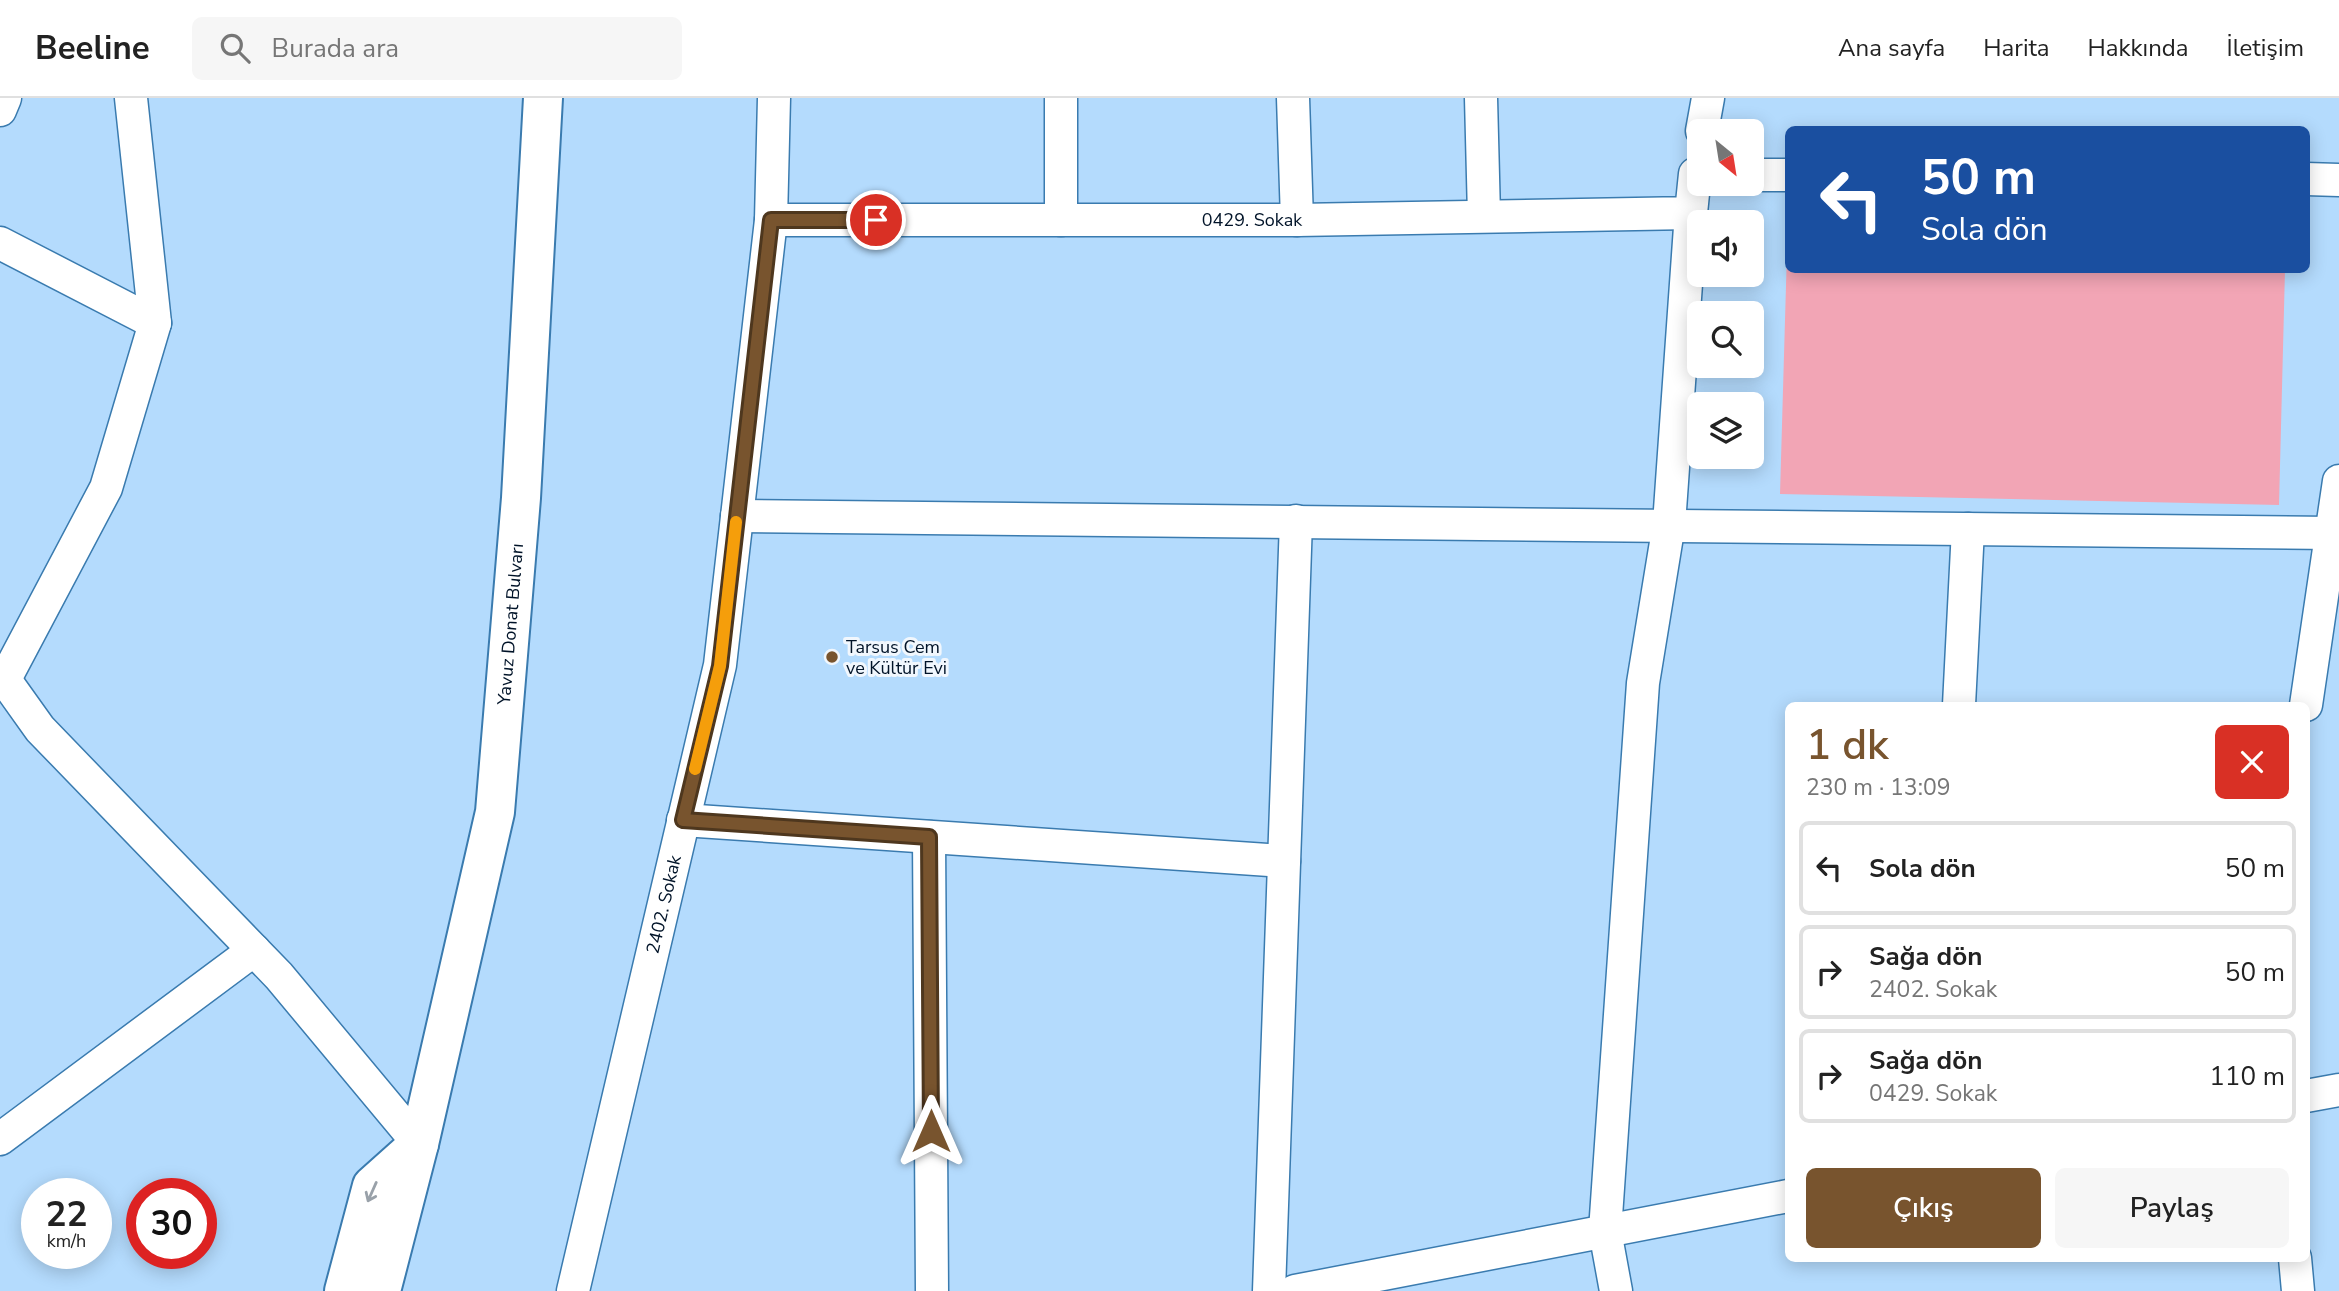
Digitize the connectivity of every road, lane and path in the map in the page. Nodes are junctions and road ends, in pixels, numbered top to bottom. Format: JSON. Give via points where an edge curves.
{"nodes":[{"id":1,"x":5,"y":98,"type":"edge"},
{"id":2,"x":131,"y":98,"type":"edge"},
{"id":3,"x":543,"y":98,"type":"edge"},
{"id":4,"x":774,"y":98,"type":"edge"},
{"id":5,"x":1060,"y":98,"type":"edge"},
{"id":6,"x":1293,"y":98,"type":"edge"},
{"id":7,"x":1482,"y":98,"type":"edge"},
{"id":8,"x":1708,"y":98,"type":"edge"},
{"id":9,"x":0,"y":110,"type":"edge"},
{"id":10,"x":1704,"y":119,"type":"edge"},
{"id":11,"x":1764,"y":175,"type":"edge"},
{"id":12,"x":1785,"y":175,"type":"edge"},
{"id":13,"x":2310,"y":179,"type":"edge"},
{"id":14,"x":2339,"y":180,"type":"edge"},
{"id":15,"x":1687,"y":213,"type":"edge"},
{"id":16,"x":1484,"y":216,"type":"junction"},
{"id":17,"x":771,"y":220,"type":"junction"},
{"id":18,"x":1061,"y":220,"type":"junction"},
{"id":19,"x":1297,"y":220,"type":"junction"},
{"id":20,"x":0,"y":243,"type":"edge"},
{"id":21,"x":1687,"y":270,"type":"edge"},
{"id":22,"x":155,"y":323,"type":"junction"},
{"id":23,"x":2339,"y":481,"type":"edge"},
{"id":24,"x":737,"y":516,"type":"junction"},
{"id":25,"x":1296,"y":521,"type":"junction"},
{"id":26,"x":1669,"y":524,"type":"junction"},
{"id":27,"x":1968,"y":528,"type":"junction"},
{"id":28,"x":2332,"y":533,"type":"junction"},
{"id":29,"x":2329,"y":618,"type":"edge"},
{"id":30,"x":3,"y":676,"type":"edge"},
{"id":31,"x":1959,"y":702,"type":"edge"},
{"id":32,"x":2307,"y":702,"type":"edge"},
{"id":33,"x":683,"y":820,"type":"junction"},
{"id":34,"x":929,"y":837,"type":"junction"},
{"id":35,"x":1284,"y":861,"type":"junction"},
{"id":36,"x":254,"y":950,"type":"junction"},
{"id":37,"x":2339,"y":1090,"type":"edge"},
{"id":38,"x":2310,"y":1095,"type":"edge"},
{"id":39,"x":0,"y":1139,"type":"edge"},
{"id":40,"x":419,"y":1144,"type":"junction"},
{"id":41,"x":1785,"y":1197,"type":"edge"},
{"id":42,"x":1605,"y":1231,"type":"junction"},
{"id":43,"x":2295,"y":1262,"type":"edge"},
{"id":44,"x":344,"y":1291,"type":"edge"},
{"id":45,"x":380,"y":1291,"type":"edge"},
{"id":46,"x":573,"y":1291,"type":"edge"},
{"id":47,"x":932,"y":1291,"type":"edge"},
{"id":48,"x":1269,"y":1291,"type":"edge"},
{"id":49,"x":1295,"y":1291,"type":"edge"},
{"id":50,"x":1616,"y":1291,"type":"edge"},
{"id":51,"x":2298,"y":1291,"type":"edge"}],
"edges":[{"from":1,"to":9,"type":"street"},
{"from":2,"to":22,"type":"street"},
{"from":3,"to":40,"type":"street","name":"Yavuz Donat Bulvarı","via":[[521,498],[495,812]]},
{"from":4,"to":17,"type":"street","name":"2402. Sokak"},
{"from":5,"to":18,"type":"street"},
{"from":6,"to":19,"type":"street"},
{"from":7,"to":16,"type":"street"},
{"from":8,"to":10,"type":"street"},
{"from":11,"to":12,"type":"street"},
{"from":13,"to":14,"type":"street"},
{"from":15,"to":16,"type":"street","name":"0429. Sokak"},
{"from":16,"to":19,"type":"street","name":"0429. Sokak"},
{"from":17,"to":18,"type":"street","name":"0429. Sokak"},
{"from":17,"to":24,"type":"street","name":"2402. Sokak"},
{"from":18,"to":19,"type":"street","name":"0429. Sokak"},
{"from":20,"to":22,"type":"street"},
{"from":21,"to":26,"type":"street"},
{"from":22,"to":30,"type":"street","via":[[106,488]]},
{"from":23,"to":28,"type":"street"},
{"from":24,"to":25,"type":"street"},
{"from":24,"to":33,"type":"street","name":"2402. Sokak","via":[[720,666]]},
{"from":25,"to":26,"type":"street"},
{"from":25,"to":35,"type":"street"},
{"from":26,"to":27,"type":"street"},
{"from":26,"to":42,"type":"street","via":[[1643,683]]},
{"from":27,"to":28,"type":"street"},
{"from":27,"to":31,"type":"street"},
{"from":28,"to":29,"type":"street"},
{"from":29,"to":32,"type":"street"},
{"from":30,"to":36,"type":"street","via":[[40,729]]},
{"from":33,"to":34,"type":"street"},
{"from":33,"to":46,"type":"street","name":"2402. Sokak"},
{"from":34,"to":35,"type":"street"},
{"from":34,"to":47,"type":"street"},
{"from":35,"to":48,"type":"street"},
{"from":36,"to":39,"type":"street"},
{"from":36,"to":40,"type":"street"},
{"from":37,"to":38,"type":"street"},
{"from":40,"to":44,"type":"street","one_way":true,"via":[[372,1185]]},
{"from":40,"to":45,"type":"street","name":"Yavuz Donat Bulvarı"},
{"from":41,"to":42,"type":"street"},
{"from":42,"to":49,"type":"street"},
{"from":42,"to":50,"type":"street"},
{"from":43,"to":51,"type":"street"}]}
